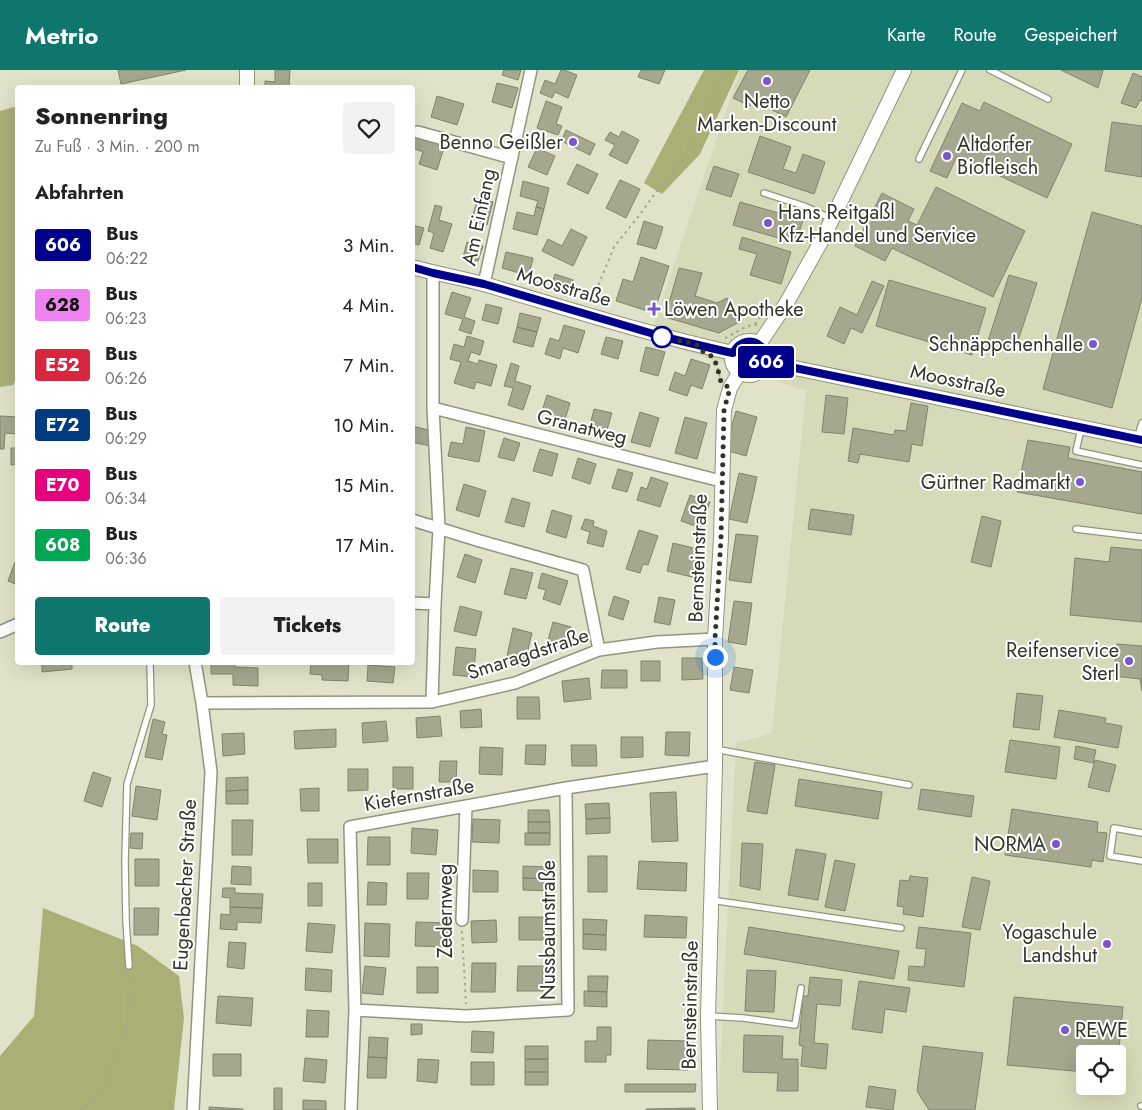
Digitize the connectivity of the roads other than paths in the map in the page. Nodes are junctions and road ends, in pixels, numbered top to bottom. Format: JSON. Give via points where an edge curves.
{"nodes":[{"id":1,"x":247,"y":70,"type":"edge"},
{"id":2,"x":531,"y":70,"type":"edge"},
{"id":3,"x":904,"y":70,"type":"edge"},
{"id":4,"x":962,"y":70,"type":"edge"},
{"id":5,"x":990,"y":70,"type":"edge"},
{"id":6,"x":247,"y":85,"type":"edge"},
{"id":7,"x":1048,"y":99,"type":"dead end"},
{"id":8,"x":418,"y":132,"type":"dead end"},
{"id":9,"x":512,"y":158,"type":"junction"},
{"id":10,"x":919,"y":159,"type":"dead end"},
{"id":11,"x":764,"y":194,"type":"dead end"},
{"id":12,"x":832,"y":219,"type":"junction"},
{"id":13,"x":415,"y":268,"type":"edge"},
{"id":14,"x":433,"y":273,"type":"junction"},
{"id":15,"x":484,"y":284,"type":"junction"},
{"id":16,"x":759,"y":344,"type":"junction"},
{"id":17,"x":733,"y":353,"type":"junction"},
{"id":18,"x":766,"y":362,"type":"junction"},
{"id":19,"x":740,"y":372,"type":"junction"},
{"id":20,"x":432,"y":408,"type":"junction"},
{"id":21,"x":1142,"y":423,"type":"edge"},
{"id":22,"x":1082,"y":427,"type":"junction"},
{"id":23,"x":1140,"y":439,"type":"edge"},
{"id":24,"x":1142,"y":465,"type":"edge"},
{"id":25,"x":722,"y":481,"type":"junction"},
{"id":26,"x":415,"y":521,"type":"edge"},
{"id":27,"x":439,"y":528,"type":"junction"},
{"id":28,"x":1076,"y":529,"type":"dead end"},
{"id":29,"x":1142,"y":537,"type":"edge"},
{"id":30,"x":415,"y":603,"type":"edge"},
{"id":31,"x":435,"y":604,"type":"junction"},
{"id":32,"x":15,"y":625,"type":"edge"},
{"id":33,"x":0,"y":632,"type":"edge"},
{"id":34,"x":715,"y":639,"type":"junction"},
{"id":35,"x":599,"y":650,"type":"junction"},
{"id":36,"x":150,"y":665,"type":"edge"},
{"id":37,"x":196,"y":665,"type":"edge"},
{"id":38,"x":432,"y":702,"type":"junction"},
{"id":39,"x":202,"y":703,"type":"junction"},
{"id":40,"x":715,"y":749,"type":"junction"},
{"id":41,"x":715,"y":766,"type":"junction"},
{"id":42,"x":909,"y":784,"type":"dead end"},
{"id":43,"x":566,"y":788,"type":"junction"},
{"id":44,"x":466,"y":806,"type":"junction"},
{"id":45,"x":1142,"y":833,"type":"edge"},
{"id":46,"x":1142,"y":861,"type":"edge"},
{"id":47,"x":711,"y":900,"type":"junction"},
{"id":48,"x":462,"y":920,"type":"road end"},
{"id":49,"x":902,"y":928,"type":"dead end"},
{"id":50,"x":129,"y":966,"type":"road end"},
{"id":51,"x":801,"y":988,"type":"dead end"},
{"id":52,"x":355,"y":1010,"type":"junction"},
{"id":53,"x":708,"y":1016,"type":"junction"},
{"id":54,"x":192,"y":1110,"type":"edge"},
{"id":55,"x":351,"y":1110,"type":"edge"},
{"id":56,"x":710,"y":1110,"type":"edge"}],
"edges":[{"from":1,"to":6,"type":"street"},
{"from":2,"to":9,"type":"street","name":"Am Einfang"},
{"from":3,"to":12,"type":"street"},
{"from":4,"to":10,"type":"lane"},
{"from":5,"to":7,"type":"lane"},
{"from":8,"to":9,"type":"street","name":"Am Einfang"},
{"from":9,"to":15,"type":"street","name":"Am Einfang"},
{"from":11,"to":12,"type":"lane","via":[[804,206]]},
{"from":12,"to":16,"type":"street","via":[[786,304]]},
{"from":13,"to":14,"type":"street","name":"Moosstraße"},
{"from":14,"to":15,"type":"street","name":"Moosstraße"},
{"from":14,"to":20,"type":"street"},
{"from":15,"to":17,"type":"street","name":"Moosstraße","via":[[664,337]]},
{"from":16,"to":17,"type":"street","via":[[744,342]]},
{"from":16,"to":18,"type":"street","via":[[766,354]]},
{"from":17,"to":19,"type":"street","via":[[733,364]]},
{"from":18,"to":19,"type":"street","via":[[756,374]]},
{"from":18,"to":22,"type":"street","name":"Moosstraße"},
{"from":19,"to":25,"type":"street","name":"Bernsteinstraße","via":[[730,388],[724,410]]},
{"from":20,"to":25,"type":"street","name":"Granatweg"},
{"from":20,"to":27,"type":"street"},
{"from":21,"to":23,"type":"lane"},
{"from":22,"to":23,"type":"street","name":"Moosstraße"},
{"from":22,"to":24,"type":"lane","via":[[1076,452]]},
{"from":25,"to":34,"type":"street","name":"Bernsteinstraße"},
{"from":26,"to":27,"type":"street"},
{"from":27,"to":31,"type":"street"},
{"from":27,"to":35,"type":"street","via":[[583,570]]},
{"from":28,"to":29,"type":"lane"},
{"from":30,"to":31,"type":"street"},
{"from":31,"to":38,"type":"street"},
{"from":32,"to":33,"type":"street"},
{"from":34,"to":35,"type":"street","name":"Smaragdstraße"},
{"from":34,"to":40,"type":"street","name":"Bernsteinstraße"},
{"from":35,"to":38,"type":"street","name":"Smaragdstraße","via":[[515,683]]},
{"from":36,"to":50,"type":"lane","via":[[151,705],[127,784],[125,862]]},
{"from":37,"to":39,"type":"street","name":"Eugenbacher Straße"},
{"from":38,"to":39,"type":"street","name":"Smaragdstraße"},
{"from":39,"to":54,"type":"street","name":"Eugenbacher Straße","via":[[211,772]]},
{"from":40,"to":41,"type":"street","name":"Bernsteinstraße"},
{"from":40,"to":42,"type":"lane"},
{"from":41,"to":43,"type":"street","name":"Kiefernstraße"},
{"from":41,"to":47,"type":"street","name":"Bernsteinstraße"},
{"from":43,"to":44,"type":"street","name":"Kiefernstraße"},
{"from":43,"to":52,"type":"street","name":"Nussbaumstraße","via":[[568,1010],[466,1016]]},
{"from":44,"to":48,"type":"street","name":"Zedernweg"},
{"from":44,"to":52,"type":"street","name":"Kiefernstraße","via":[[350,827]]},
{"from":45,"to":46,"type":"lane","via":[[1114,828],[1110,856]]},
{"from":47,"to":49,"type":"lane"},
{"from":47,"to":53,"type":"street","name":"Bernsteinstraße"},
{"from":51,"to":53,"type":"lane","via":[[795,1025]]},
{"from":52,"to":55,"type":"street","name":"Kiefernstraße"},
{"from":53,"to":56,"type":"street","name":"Bernsteinstraße"}]}
